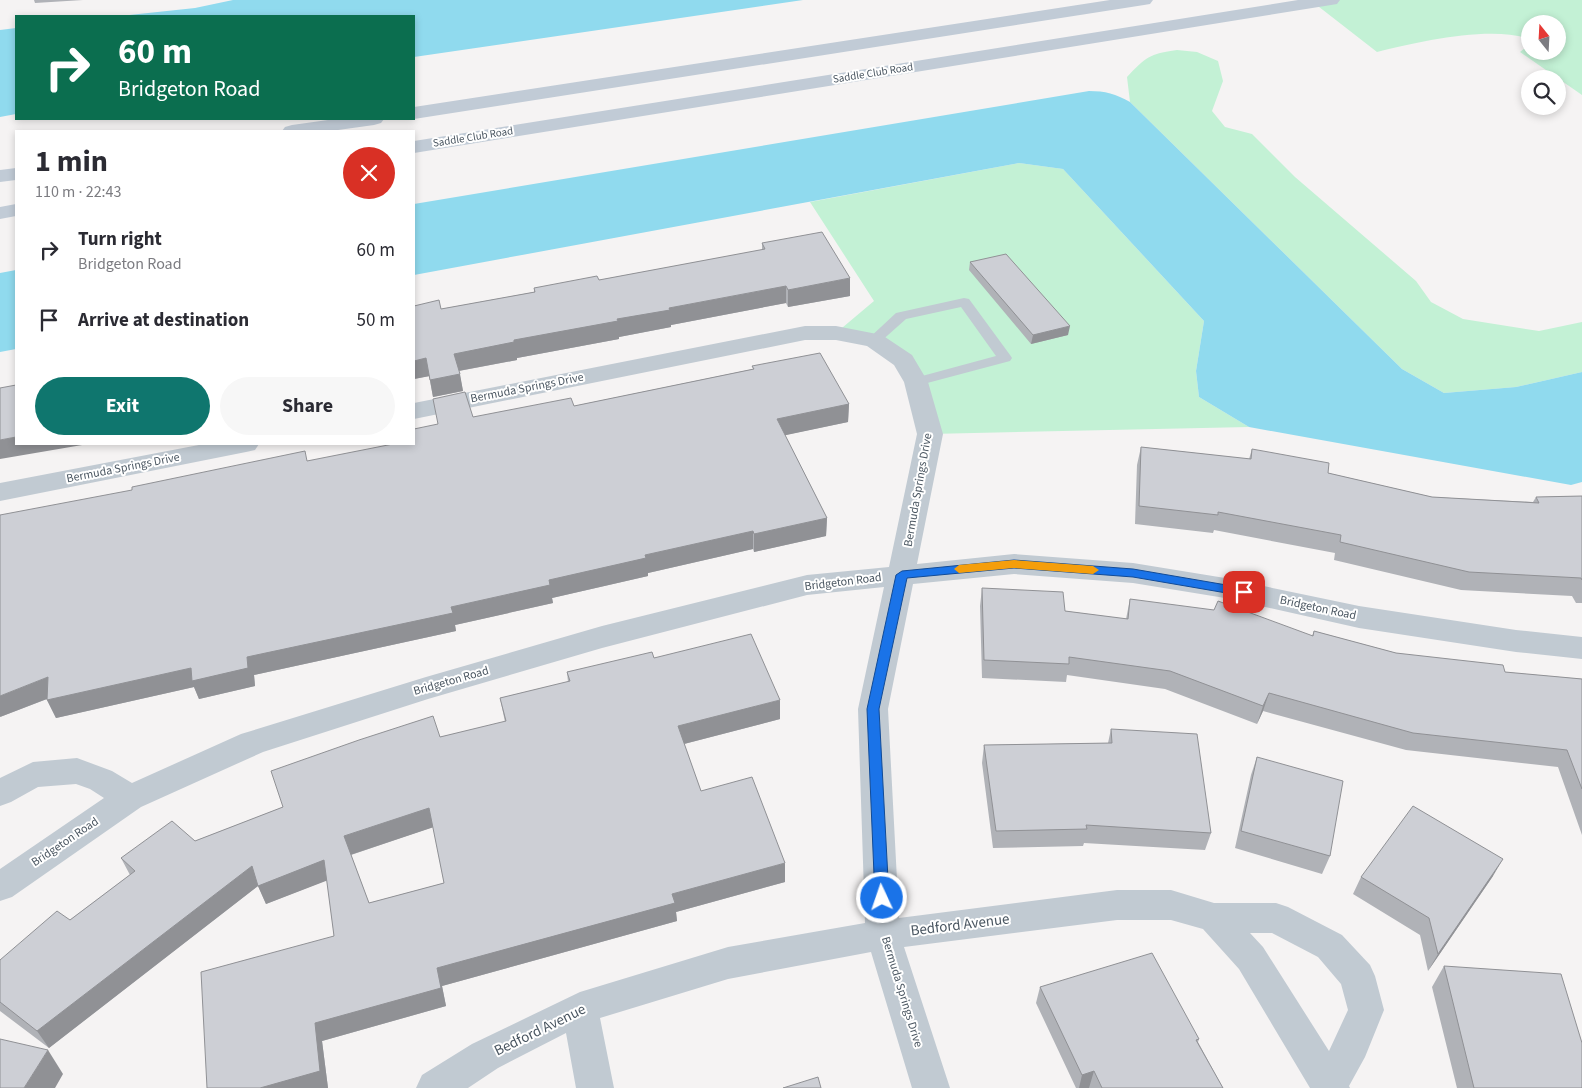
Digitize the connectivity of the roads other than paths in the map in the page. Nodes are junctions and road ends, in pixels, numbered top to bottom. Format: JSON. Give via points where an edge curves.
{"nodes":[{"id":1,"x":1144,"y":0,"type":"edge"},
{"id":2,"x":1331,"y":0,"type":"edge"},
{"id":3,"x":415,"y":112,"type":"edge"},
{"id":4,"x":367,"y":120,"type":"edge"},
{"id":5,"x":299,"y":130,"type":"edge"},
{"id":6,"x":415,"y":147,"type":"edge"},
{"id":7,"x":15,"y":174,"type":"edge"},
{"id":8,"x":0,"y":176,"type":"edge"},
{"id":9,"x":15,"y":210,"type":"edge"},
{"id":10,"x":0,"y":213,"type":"edge"},
{"id":11,"x":874,"y":340,"type":"junction"},
{"id":12,"x":916,"y":382,"type":"junction"},
{"id":13,"x":415,"y":411,"type":"edge"},
{"id":14,"x":241,"y":445,"type":"edge"},
{"id":15,"x":0,"y":492,"type":"edge"},
{"id":16,"x":902,"y":575,"type":"junction"},
{"id":17,"x":1582,"y":648,"type":"edge"},
{"id":18,"x":0,"y":793,"type":"edge"},
{"id":19,"x":130,"y":798,"type":"junction"},
{"id":20,"x":0,"y":887,"type":"edge"},
{"id":21,"x":1214,"y":918,"type":"junction"},
{"id":22,"x":883,"y":935,"type":"junction"},
{"id":23,"x":580,"y":1008,"type":"junction"},
{"id":24,"x":1330,"y":1086,"type":"edge"},
{"id":25,"x":435,"y":1088,"type":"edge"},
{"id":26,"x":595,"y":1088,"type":"edge"},
{"id":27,"x":932,"y":1088,"type":"edge"}],
"edges":[{"from":1,"to":3,"type":"street"},
{"from":2,"to":6,"type":"street","name":"Saddle Club Road"},
{"from":4,"to":5,"type":"street"},
{"from":7,"to":8,"type":"street"},
{"from":9,"to":10,"type":"street"},
{"from":11,"to":12,"type":"street","name":"Bermuda Springs Drive","via":[[903,360]]},
{"from":11,"to":12,"type":"lane","via":[[901,316],[964,302],[1005,358]]},
{"from":11,"to":13,"type":"street","name":"Bermuda Springs Drive","via":[[836,333],[805,334]]},
{"from":12,"to":16,"type":"street","name":"Bermuda Springs Drive","via":[[930,434]]},
{"from":14,"to":15,"type":"street","name":"Bermuda Springs Drive"},
{"from":16,"to":17,"type":"street","name":"Bridgeton Road","via":[[1014,564],[1133,573],[1226,588],[1359,617]]},
{"from":16,"to":19,"type":"street","name":"Bridgeton Road","via":[[807,585],[602,637],[445,682],[252,743]]},
{"from":16,"to":22,"type":"street","name":"Bermuda Springs Drive","via":[[873,709]]},
{"from":18,"to":19,"type":"street","via":[[33,775],[77,772],[101,780]]},
{"from":19,"to":20,"type":"street","name":"Bridgeton Road"},
{"from":21,"to":22,"type":"street","name":"Bedford Avenue","via":[[1171,904],[1117,905]]},
{"from":21,"to":24,"type":"street","name":"Bedford Avenue","via":[[1251,958]]},
{"from":21,"to":24,"type":"street","via":[[1276,918],[1330,946],[1358,976],[1366,1010]]},
{"from":22,"to":23,"type":"street","name":"Bedford Avenue","via":[[728,963]]},
{"from":22,"to":27,"type":"street","name":"Bermuda Springs Drive"},
{"from":23,"to":25,"type":"street","name":"Bedford Avenue","via":[[485,1056]]},
{"from":23,"to":26,"type":"street"}]}
